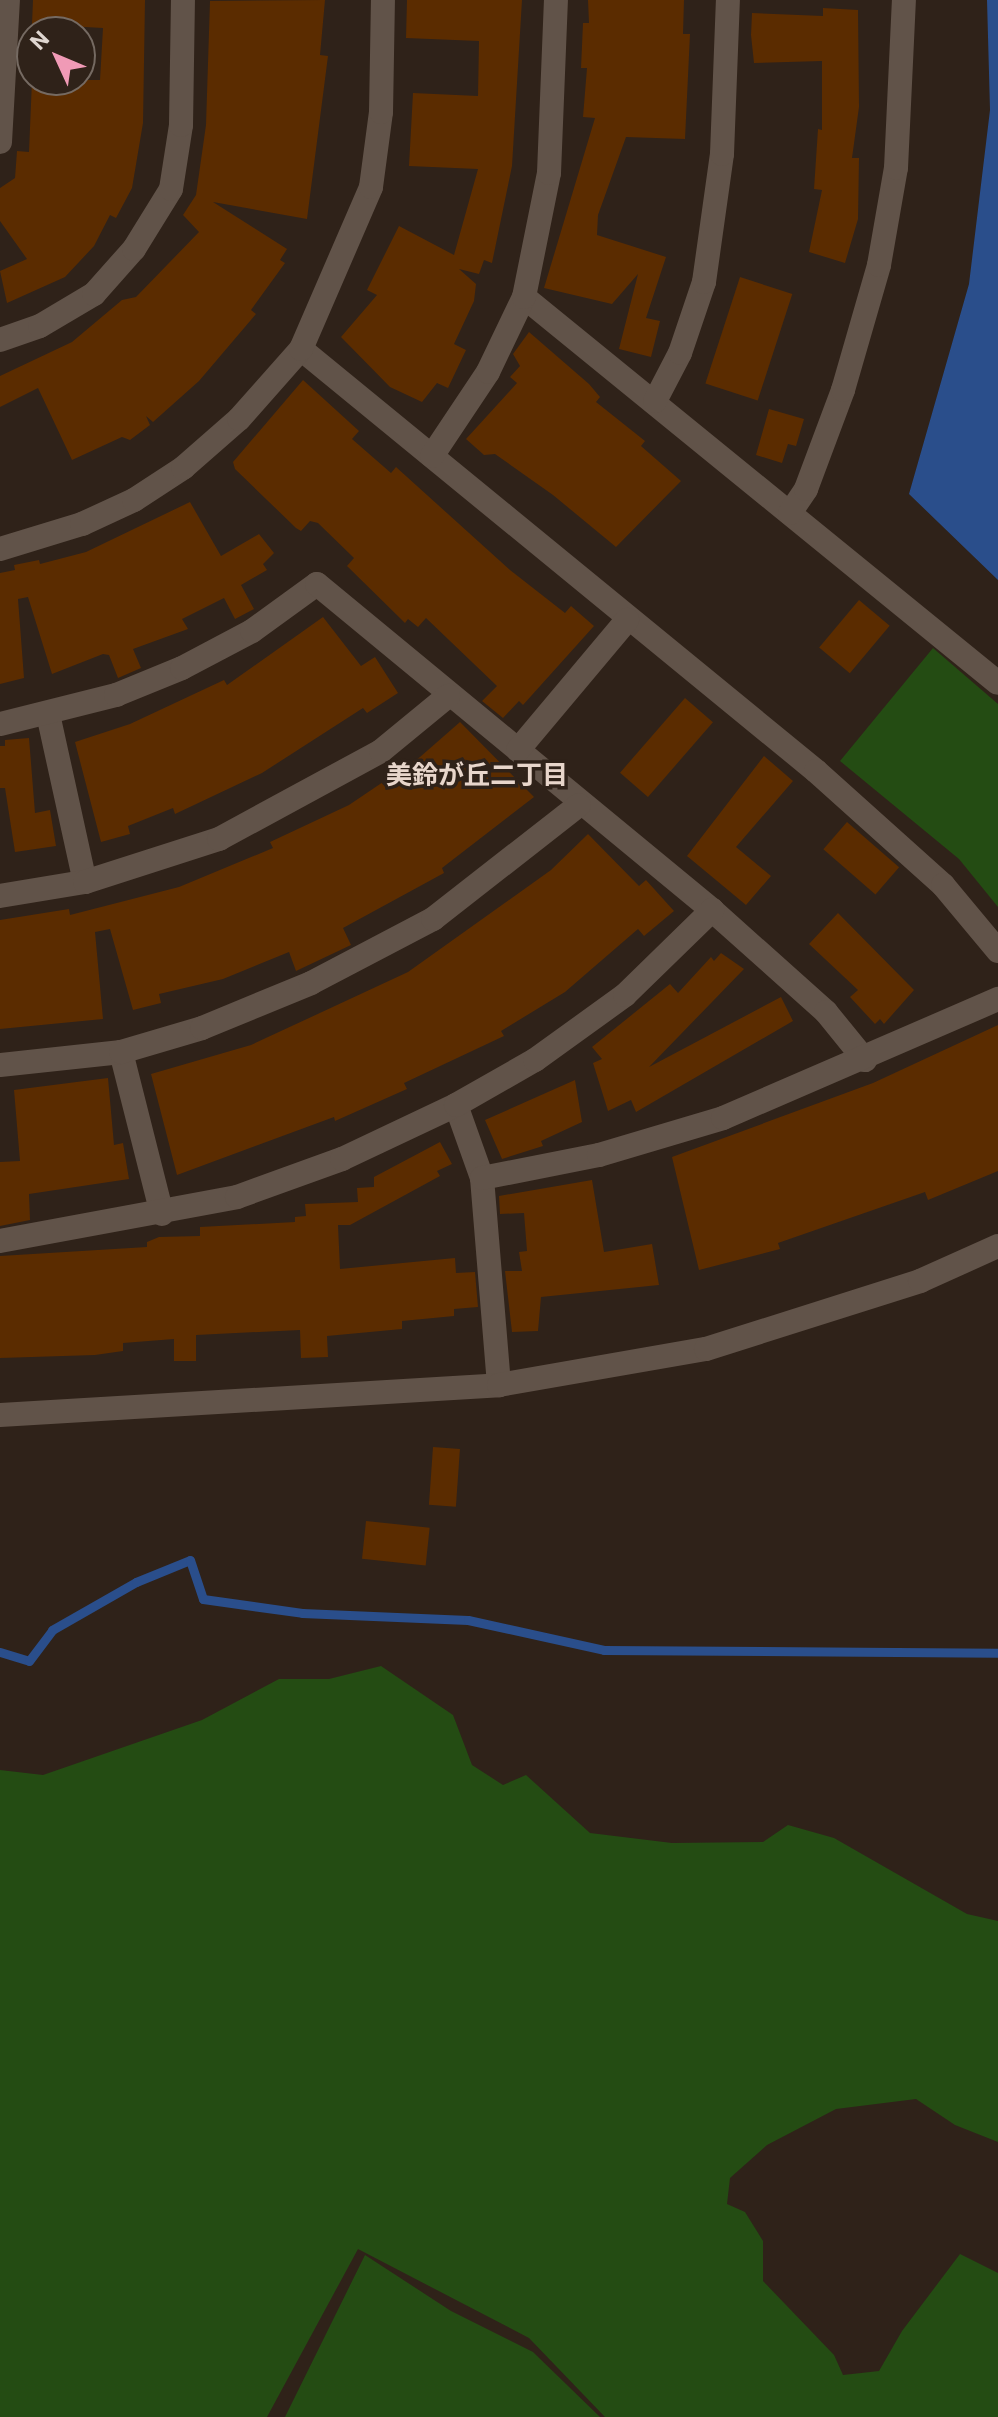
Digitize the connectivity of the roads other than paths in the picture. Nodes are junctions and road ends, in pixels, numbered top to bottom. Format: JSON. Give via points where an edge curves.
{"nodes":[{"id":1,"x":8,"y":0,"type":"edge"},
{"id":2,"x":183,"y":0,"type":"edge"},
{"id":3,"x":383,"y":0,"type":"edge"},
{"id":4,"x":556,"y":0,"type":"edge"},
{"id":5,"x":728,"y":0,"type":"edge"},
{"id":6,"x":904,"y":0,"type":"edge"},
{"id":7,"x":0,"y":142,"type":"edge"},
{"id":8,"x":524,"y":297,"type":"junction"},
{"id":9,"x":0,"y":340,"type":"edge"},
{"id":10,"x":301,"y":349,"type":"junction"},
{"id":11,"x":655,"y":401,"type":"junction"},
{"id":12,"x":432,"y":456,"type":"junction"},
{"id":13,"x":790,"y":513,"type":"junction"},
{"id":14,"x":0,"y":549,"type":"edge"},
{"id":15,"x":627,"y":620,"type":"junction"},
{"id":16,"x":998,"y":683,"type":"edge"},
{"id":17,"x":448,"y":696,"type":"junction"},
{"id":18,"x":48,"y":714,"type":"junction"},
{"id":19,"x":0,"y":724,"type":"edge"},
{"id":20,"x":518,"y":750,"type":"junction"},
{"id":21,"x":579,"y":805,"type":"junction"},
{"id":22,"x":85,"y":882,"type":"junction"},
{"id":23,"x":0,"y":896,"type":"edge"},
{"id":24,"x":712,"y":910,"type":"junction"},
{"id":25,"x":998,"y":951,"type":"edge"},
{"id":26,"x":998,"y":999,"type":"edge"},
{"id":27,"x":121,"y":1052,"type":"junction"},
{"id":28,"x":865,"y":1060,"type":"junction"},
{"id":29,"x":0,"y":1065,"type":"edge"},
{"id":30,"x":456,"y":1105,"type":"junction"},
{"id":31,"x":482,"y":1178,"type":"junction"},
{"id":32,"x":162,"y":1214,"type":"junction"},
{"id":33,"x":0,"y":1241,"type":"edge"},
{"id":34,"x":998,"y":1246,"type":"edge"},
{"id":35,"x":499,"y":1385,"type":"junction"},
{"id":36,"x":0,"y":1415,"type":"edge"}],
"edges":[{"from":1,"to":7,"type":"street"},
{"from":2,"to":9,"type":"street","via":[[181,125],[171,189],[134,249],[94,294],[40,326]]},
{"from":3,"to":10,"type":"street","via":[[381,112],[371,187]]},
{"from":4,"to":8,"type":"street","via":[[549,173]]},
{"from":5,"to":11,"type":"street","via":[[722,154],[704,282],[680,353]]},
{"from":6,"to":13,"type":"street","via":[[896,168],[879,265],[843,390],[806,489]]},
{"from":8,"to":11,"type":"street"},
{"from":8,"to":12,"type":"street","via":[[488,372]]},
{"from":10,"to":12,"type":"street"},
{"from":10,"to":14,"type":"street","via":[[239,419],[183,468],[134,500],[82,524]]},
{"from":11,"to":13,"type":"street"},
{"from":12,"to":15,"type":"street"},
{"from":13,"to":16,"type":"street"},
{"from":15,"to":20,"type":"street"},
{"from":15,"to":25,"type":"street","via":[[816,771],[943,885]]},
{"from":17,"to":18,"type":"street","via":[[317,584],[252,631],[182,668],[116,695]]},
{"from":17,"to":20,"type":"street"},
{"from":17,"to":22,"type":"street","via":[[381,751],[313,791],[219,839]]},
{"from":18,"to":19,"type":"street"},
{"from":18,"to":22,"type":"street"},
{"from":20,"to":21,"type":"street"},
{"from":21,"to":24,"type":"street"},
{"from":21,"to":27,"type":"street","via":[[433,919],[311,983],[202,1028]]},
{"from":22,"to":23,"type":"street"},
{"from":24,"to":28,"type":"street","via":[[826,1012]]},
{"from":24,"to":30,"type":"street","via":[[625,995],[535,1060]]},
{"from":26,"to":28,"type":"street"},
{"from":27,"to":29,"type":"street"},
{"from":27,"to":32,"type":"street"},
{"from":28,"to":31,"type":"street","via":[[723,1118],[599,1155]]},
{"from":30,"to":31,"type":"street"},
{"from":30,"to":32,"type":"street","via":[[342,1159],[237,1197]]},
{"from":31,"to":35,"type":"street"},
{"from":32,"to":33,"type":"street"},
{"from":34,"to":35,"type":"street","via":[[920,1281],[706,1349]]},
{"from":35,"to":36,"type":"street"}]}
